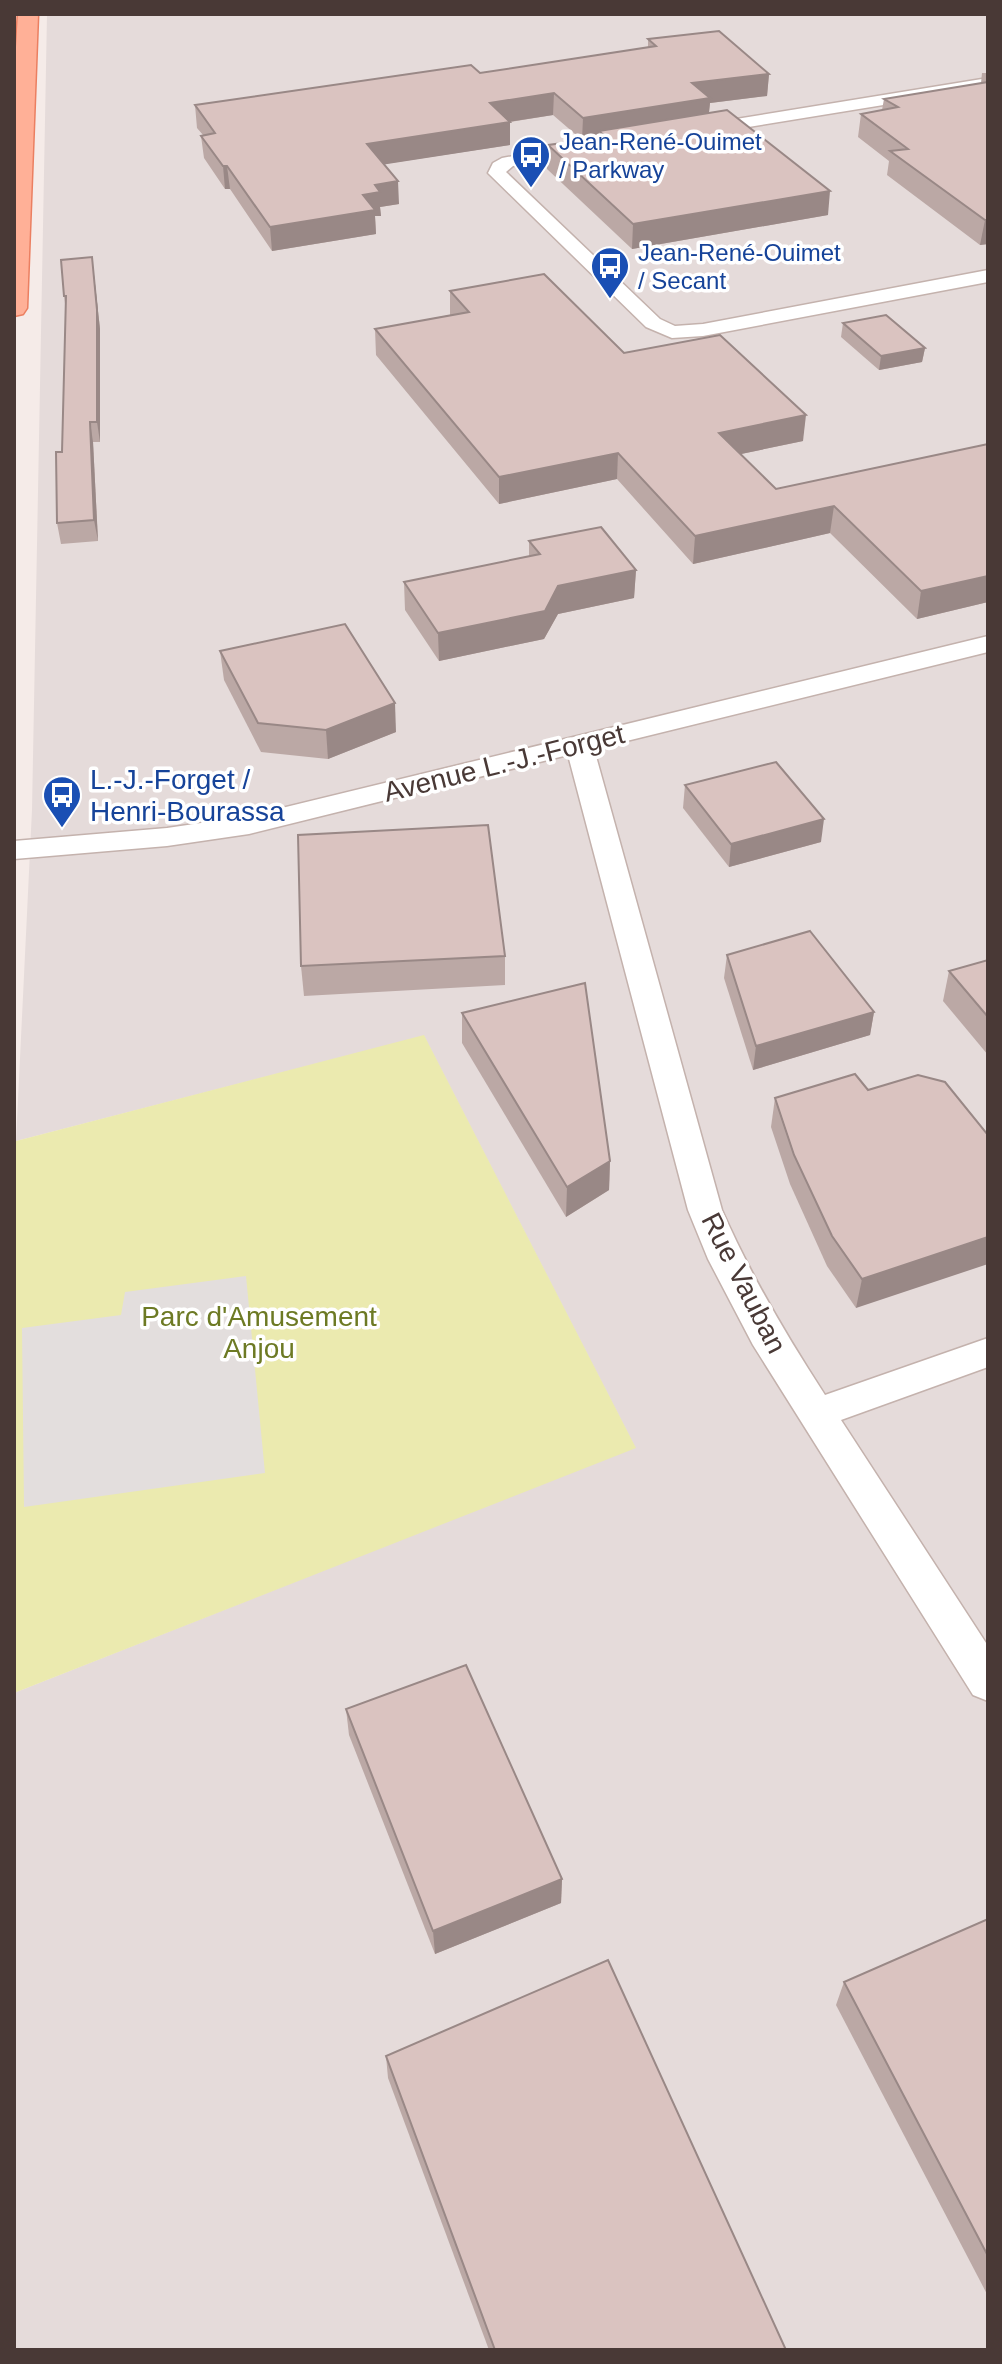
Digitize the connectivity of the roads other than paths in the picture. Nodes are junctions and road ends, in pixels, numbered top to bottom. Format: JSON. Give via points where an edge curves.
{"nodes":[{"id":1,"x":28,"y":14,"type":"edge"},
{"id":2,"x":988,"y":83,"type":"edge"},
{"id":3,"x":17,"y":130,"type":"edge"},
{"id":4,"x":677,"y":133,"type":"edge"},
{"id":5,"x":615,"y":143,"type":"edge"},
{"id":6,"x":988,"y":276,"type":"edge"},
{"id":7,"x":14,"y":308,"type":"edge"},
{"id":8,"x":988,"y":644,"type":"edge"},
{"id":9,"x":579,"y":744,"type":"junction"},
{"id":10,"x":14,"y":850,"type":"edge"},
{"id":11,"x":988,"y":1352,"type":"edge"},
{"id":12,"x":818,"y":1413,"type":"junction"},
{"id":13,"x":988,"y":1682,"type":"edge"}],
"edges":[{"from":1,"to":3,"type":"main road"},
{"from":2,"to":4,"type":"street"},
{"from":3,"to":7,"type":"main road"},
{"from":5,"to":6,"type":"street","via":[[508,162],[497,173],[653,323],[672,332]]},
{"from":8,"to":9,"type":"street","name":"Avenue L.-J.-Forget"},
{"from":9,"to":10,"type":"street","name":"Avenue L.-J.-Forget","via":[[249,825]]},
{"from":9,"to":12,"type":"street","name":"Rue Vauban","via":[[705,1210],[766,1335]]},
{"from":11,"to":12,"type":"street"},
{"from":12,"to":13,"type":"street","name":"Rue Vauban"}]}
